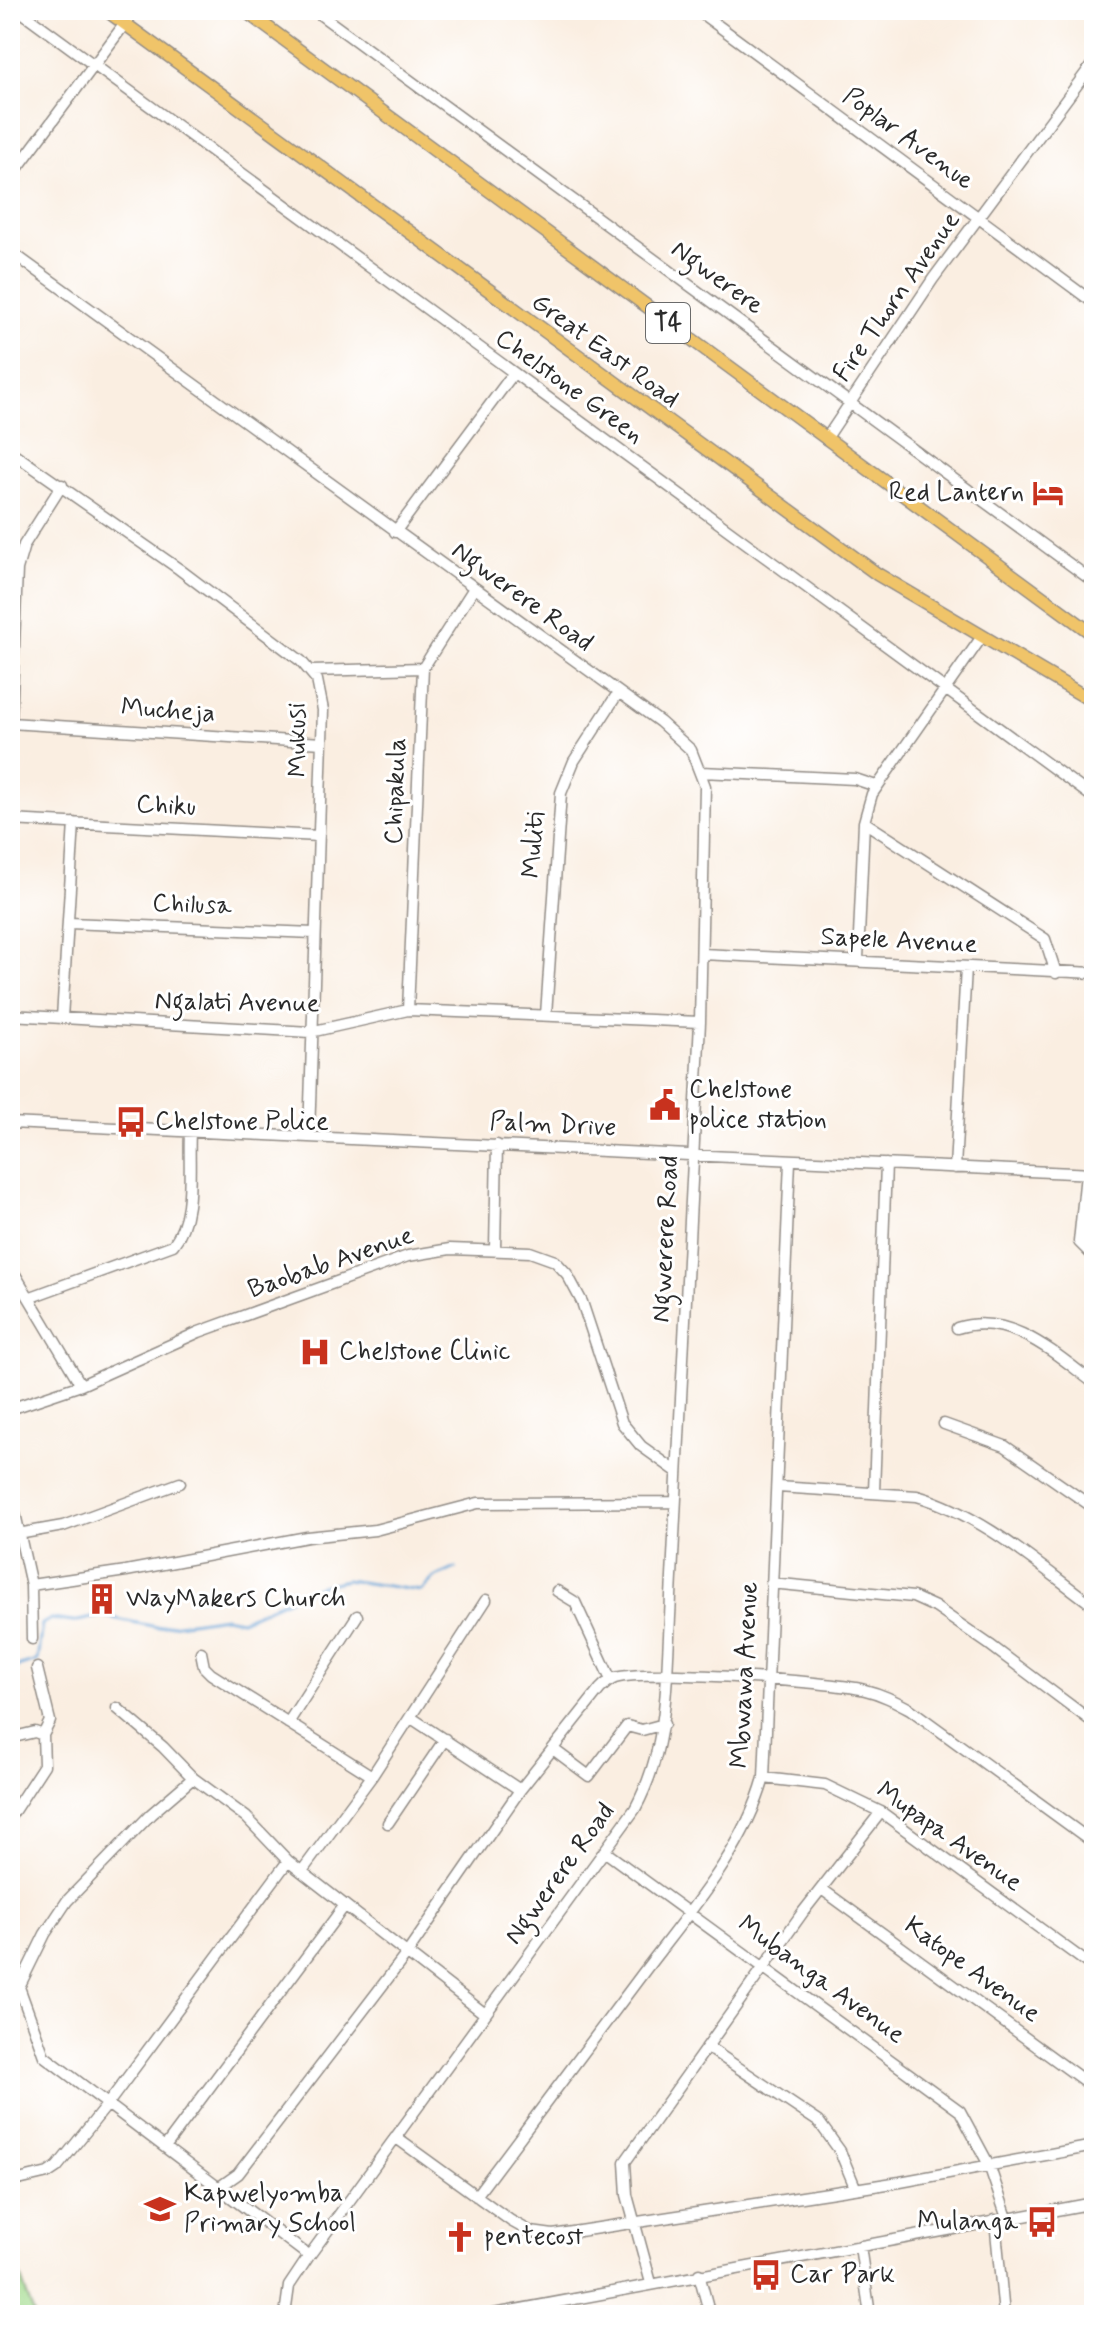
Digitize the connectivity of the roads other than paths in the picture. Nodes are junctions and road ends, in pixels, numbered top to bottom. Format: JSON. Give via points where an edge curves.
{"nodes":[{"id":1,"x":19,"y":10,"type":"edge"},
{"id":2,"x":106,"y":10,"type":"edge"},
{"id":3,"x":135,"y":10,"type":"edge"},
{"id":4,"x":244,"y":10,"type":"edge"},
{"id":5,"x":314,"y":10,"type":"edge"},
{"id":6,"x":697,"y":10,"type":"edge"},
{"id":7,"x":125,"y":24,"type":"junction"},
{"id":8,"x":1094,"y":62,"type":"edge"},
{"id":9,"x":93,"y":66,"type":"junction"},
{"id":10,"x":10,"y":178,"type":"edge"},
{"id":11,"x":979,"y":218,"type":"junction"},
{"id":12,"x":10,"y":251,"type":"edge"},
{"id":13,"x":1094,"y":303,"type":"edge"},
{"id":14,"x":513,"y":374,"type":"junction"},
{"id":15,"x":850,"y":403,"type":"junction"},
{"id":16,"x":826,"y":439,"type":"junction"},
{"id":17,"x":10,"y":451,"type":"edge"},
{"id":18,"x":62,"y":485,"type":"junction"},
{"id":19,"x":395,"y":532,"type":"junction"},
{"id":20,"x":1094,"y":582,"type":"edge"},
{"id":21,"x":474,"y":588,"type":"junction"},
{"id":22,"x":1094,"y":635,"type":"edge"},
{"id":23,"x":981,"y":638,"type":"junction"},
{"id":24,"x":423,"y":668,"type":"junction"},
{"id":25,"x":312,"y":671,"type":"junction"},
{"id":26,"x":946,"y":689,"type":"junction"},
{"id":27,"x":618,"y":693,"type":"junction"},
{"id":28,"x":1094,"y":702,"type":"edge"},
{"id":29,"x":10,"y":723,"type":"edge"},
{"id":30,"x":322,"y":743,"type":"junction"},
{"id":31,"x":701,"y":772,"type":"junction"},
{"id":32,"x":876,"y":786,"type":"junction"},
{"id":33,"x":1094,"y":798,"type":"edge"},
{"id":34,"x":10,"y":820,"type":"edge"},
{"id":35,"x":864,"y":822,"type":"junction"},
{"id":36,"x":74,"y":823,"type":"junction"},
{"id":37,"x":319,"y":836,"type":"junction"},
{"id":38,"x":69,"y":923,"type":"junction"},
{"id":39,"x":314,"y":933,"type":"junction"},
{"id":40,"x":702,"y":954,"type":"junction"},
{"id":41,"x":858,"y":959,"type":"junction"},
{"id":42,"x":966,"y":967,"type":"junction"},
{"id":43,"x":1056,"y":973,"type":"junction"},
{"id":44,"x":1094,"y":973,"type":"edge"},
{"id":45,"x":408,"y":1010,"type":"junction"},
{"id":46,"x":10,"y":1015,"type":"edge"},
{"id":47,"x":546,"y":1015,"type":"junction"},
{"id":48,"x":62,"y":1018,"type":"junction"},
{"id":49,"x":700,"y":1022,"type":"junction"},
{"id":50,"x":310,"y":1032,"type":"junction"},
{"id":51,"x":10,"y":1123,"type":"edge"},
{"id":52,"x":190,"y":1132,"type":"junction"},
{"id":53,"x":309,"y":1135,"type":"junction"},
{"id":54,"x":497,"y":1145,"type":"junction"},
{"id":55,"x":692,"y":1154,"type":"junction"},
{"id":56,"x":790,"y":1161,"type":"junction"},
{"id":57,"x":886,"y":1164,"type":"junction"},
{"id":58,"x":955,"y":1168,"type":"junction"},
{"id":59,"x":1090,"y":1174,"type":"edge"},
{"id":60,"x":495,"y":1249,"type":"junction"},
{"id":61,"x":1094,"y":1257,"type":"edge"},
{"id":62,"x":10,"y":1266,"type":"edge"},
{"id":63,"x":31,"y":1297,"type":"junction"},
{"id":64,"x":957,"y":1328,"type":"dead end"},
{"id":65,"x":1094,"y":1383,"type":"edge"},
{"id":66,"x":81,"y":1385,"type":"junction"},
{"id":67,"x":10,"y":1409,"type":"edge"},
{"id":68,"x":944,"y":1424,"type":"dead end"},
{"id":69,"x":676,"y":1471,"type":"junction"},
{"id":70,"x":180,"y":1483,"type":"dead end"},
{"id":71,"x":778,"y":1487,"type":"junction"},
{"id":72,"x":10,"y":1491,"type":"edge"},
{"id":73,"x":874,"y":1492,"type":"junction"},
{"id":74,"x":675,"y":1502,"type":"junction"},
{"id":75,"x":1094,"y":1508,"type":"edge"},
{"id":76,"x":18,"y":1534,"type":"junction"},
{"id":77,"x":771,"y":1583,"type":"junction"},
{"id":78,"x":31,"y":1585,"type":"junction"},
{"id":79,"x":557,"y":1591,"type":"dead end"},
{"id":80,"x":486,"y":1600,"type":"dead end"},
{"id":81,"x":1094,"y":1606,"type":"edge"},
{"id":82,"x":357,"y":1616,"type":"dead end"},
{"id":83,"x":32,"y":1639,"type":"dead end"},
{"id":84,"x":201,"y":1652,"type":"dead end"},
{"id":85,"x":37,"y":1668,"type":"dead end"},
{"id":86,"x":667,"y":1676,"type":"junction"},
{"id":87,"x":611,"y":1680,"type":"junction"},
{"id":88,"x":767,"y":1681,"type":"junction"},
{"id":89,"x":117,"y":1708,"type":"dead end"},
{"id":90,"x":410,"y":1717,"type":"junction"},
{"id":91,"x":288,"y":1723,"type":"junction"},
{"id":92,"x":1094,"y":1723,"type":"edge"},
{"id":93,"x":664,"y":1724,"type":"junction"},
{"id":94,"x":43,"y":1735,"type":"junction"},
{"id":95,"x":10,"y":1738,"type":"edge"},
{"id":96,"x":445,"y":1739,"type":"junction"},
{"id":97,"x":553,"y":1749,"type":"junction"},
{"id":98,"x":372,"y":1776,"type":"junction"},
{"id":99,"x":193,"y":1778,"type":"junction"},
{"id":100,"x":764,"y":1778,"type":"junction"},
{"id":101,"x":520,"y":1790,"type":"junction"},
{"id":102,"x":881,"y":1812,"type":"junction"},
{"id":103,"x":10,"y":1817,"type":"edge"},
{"id":104,"x":388,"y":1823,"type":"dead end"},
{"id":105,"x":1094,"y":1843,"type":"edge"},
{"id":106,"x":604,"y":1851,"type":"junction"},
{"id":107,"x":288,"y":1861,"type":"junction"},
{"id":108,"x":302,"y":1871,"type":"junction"},
{"id":109,"x":823,"y":1890,"type":"junction"},
{"id":110,"x":345,"y":1905,"type":"junction"},
{"id":111,"x":689,"y":1912,"type":"junction"},
{"id":112,"x":408,"y":1952,"type":"junction"},
{"id":113,"x":765,"y":1967,"type":"junction"},
{"id":114,"x":1094,"y":1968,"type":"edge"},
{"id":115,"x":15,"y":1988,"type":"edge"},
{"id":116,"x":485,"y":2014,"type":"junction"},
{"id":117,"x":709,"y":2048,"type":"junction"},
{"id":118,"x":1094,"y":2088,"type":"edge"},
{"id":119,"x":107,"y":2105,"type":"junction"},
{"id":120,"x":395,"y":2137,"type":"junction"},
{"id":121,"x":1094,"y":2146,"type":"edge"},
{"id":122,"x":165,"y":2147,"type":"junction"},
{"id":123,"x":989,"y":2165,"type":"junction"},
{"id":124,"x":238,"y":2174,"type":"junction"},
{"id":125,"x":10,"y":2182,"type":"edge"},
{"id":126,"x":855,"y":2187,"type":"junction"},
{"id":127,"x":218,"y":2188,"type":"junction"},
{"id":128,"x":476,"y":2196,"type":"junction"},
{"id":129,"x":235,"y":2200,"type":"junction"},
{"id":130,"x":1094,"y":2203,"type":"edge"},
{"id":131,"x":1001,"y":2219,"type":"junction"},
{"id":132,"x":637,"y":2224,"type":"junction"},
{"id":133,"x":860,"y":2246,"type":"junction"},
{"id":134,"x":309,"y":2256,"type":"junction"},
{"id":135,"x":699,"y":2274,"type":"junction"},
{"id":136,"x":651,"y":2283,"type":"junction"},
{"id":137,"x":285,"y":2315,"type":"edge"},
{"id":138,"x":488,"y":2315,"type":"edge"},
{"id":139,"x":710,"y":2315,"type":"edge"},
{"id":140,"x":870,"y":2315,"type":"edge"},
{"id":141,"x":1004,"y":2315,"type":"edge"}],
"edges":[{"from":1,"to":9,"type":"street","name":"Chelstone Green"},
{"from":2,"to":7,"type":"main road","name":"Great East Road"},
{"from":3,"to":7,"type":"street"},
{"from":4,"to":16,"type":"main road","number":"T4"},
{"from":5,"to":15,"type":"street","name":"Ngwerere"},
{"from":6,"to":11,"type":"street","name":"Poplar Avenue"},
{"from":7,"to":9,"type":"street"},
{"from":7,"to":23,"type":"main road","name":"Great East Road","via":[[704,450],[877,574]]},
{"from":8,"to":11,"type":"street","name":"Fire Thorn Avenue"},
{"from":9,"to":10,"type":"street"},
{"from":9,"to":14,"type":"street","name":"Chelstone Green"},
{"from":11,"to":13,"type":"street","name":"Poplar Avenue"},
{"from":11,"to":15,"type":"street","name":"Fire Thorn Avenue"},
{"from":12,"to":19,"type":"street","name":"Ngwerere Road"},
{"from":14,"to":19,"type":"street"},
{"from":14,"to":26,"type":"street","name":"Chelstone Green"},
{"from":15,"to":16,"type":"street","name":"Fire Thorn Avenue"},
{"from":15,"to":20,"type":"street","name":"Ngwerere"},
{"from":16,"to":22,"type":"main road","number":"T4"},
{"from":17,"to":18,"type":"street","name":"Mukusi"},
{"from":18,"to":25,"type":"street","name":"Mukusi"},
{"from":18,"to":29,"type":"street","via":[[24,545],[17,569]]},
{"from":19,"to":21,"type":"street","name":"Ngwerere Road"},
{"from":21,"to":24,"type":"street"},
{"from":21,"to":27,"type":"street","name":"Ngwerere Road"},
{"from":23,"to":26,"type":"street"},
{"from":23,"to":28,"type":"main road","name":"Great East Road"},
{"from":24,"to":25,"type":"street"},
{"from":24,"to":45,"type":"street","name":"Chipakula"},
{"from":25,"to":30,"type":"street","name":"Mukusi","via":[[323,710]]},
{"from":26,"to":32,"type":"street"},
{"from":26,"to":33,"type":"street","name":"Chelstone Green"},
{"from":27,"to":31,"type":"street","name":"Ngwerere Road","via":[[681,739]]},
{"from":27,"to":47,"type":"street","name":"Muliti","via":[[574,761],[561,793]]},
{"from":29,"to":30,"type":"street","name":"Mucheja"},
{"from":30,"to":37,"type":"street","name":"Mukusi"},
{"from":31,"to":32,"type":"street","via":[[855,779]]},
{"from":31,"to":40,"type":"street","name":"Ngwerere Road"},
{"from":32,"to":35,"type":"street"},
{"from":34,"to":36,"type":"street","name":"Chiku"},
{"from":35,"to":41,"type":"street"},
{"from":35,"to":43,"type":"street","via":[[1045,939]]},
{"from":36,"to":37,"type":"street","name":"Chiku"},
{"from":36,"to":38,"type":"street"},
{"from":37,"to":39,"type":"street","name":"Mukusi"},
{"from":38,"to":39,"type":"street","name":"Chilusa"},
{"from":38,"to":48,"type":"street"},
{"from":39,"to":50,"type":"street","name":"Mukusi"},
{"from":40,"to":41,"type":"street","name":"Sapele Avenue"},
{"from":40,"to":49,"type":"street","name":"Ngwerere Road"},
{"from":41,"to":42,"type":"street","name":"Sapele Avenue"},
{"from":42,"to":43,"type":"street","name":"Sapele Avenue"},
{"from":42,"to":58,"type":"street"},
{"from":43,"to":44,"type":"street","name":"Sapele Avenue"},
{"from":45,"to":47,"type":"street","name":"Ngalati Avenue"},
{"from":45,"to":50,"type":"street","name":"Ngalati Avenue"},
{"from":46,"to":48,"type":"street","name":"Ngalati Avenue"},
{"from":47,"to":49,"type":"street","name":"Ngalati Avenue"},
{"from":48,"to":50,"type":"street","name":"Ngalati Avenue"},
{"from":49,"to":55,"type":"street","name":"Ngwerere Road"},
{"from":50,"to":53,"type":"street","name":"Mukusi"},
{"from":51,"to":52,"type":"street","name":"Palm Drive"},
{"from":52,"to":53,"type":"street","name":"Palm Drive"},
{"from":52,"to":63,"type":"street","via":[[187,1216],[173,1245]]},
{"from":53,"to":54,"type":"street","name":"Palm Drive"},
{"from":54,"to":55,"type":"street","name":"Palm Drive"},
{"from":54,"to":60,"type":"street"},
{"from":55,"to":56,"type":"street","name":"Palm Drive"},
{"from":55,"to":69,"type":"street","name":"Ngwerere Road"},
{"from":56,"to":57,"type":"street","name":"Palm Drive"},
{"from":56,"to":71,"type":"street","name":"Mbwawa Avenue"},
{"from":57,"to":58,"type":"street","name":"Palm Drive"},
{"from":57,"to":73,"type":"street"},
{"from":58,"to":59,"type":"street","name":"Palm Drive"},
{"from":59,"to":61,"type":"street","via":[[1079,1242]]},
{"from":60,"to":66,"type":"street","name":"Baobab Avenue","via":[[408,1256],[199,1332]]},
{"from":60,"to":69,"type":"street","name":"Baobab Avenue","via":[[544,1256],[567,1274],[582,1302],[622,1423],[641,1446]]},
{"from":62,"to":63,"type":"street"},
{"from":63,"to":66,"type":"street"},
{"from":64,"to":65,"type":"street","via":[[988,1325],[1022,1333]]},
{"from":66,"to":67,"type":"street","name":"Baobab Avenue"},
{"from":68,"to":75,"type":"street","via":[[1005,1446]]},
{"from":69,"to":74,"type":"street","name":"Ngwerere Road"},
{"from":70,"to":76,"type":"street","via":[[63,1526]]},
{"from":71,"to":73,"type":"street"},
{"from":71,"to":77,"type":"street","name":"Mbwawa Avenue"},
{"from":72,"to":76,"type":"street"},
{"from":73,"to":81,"type":"street","via":[[917,1496],[965,1516]]},
{"from":74,"to":78,"type":"street","via":[[466,1505],[375,1530]]},
{"from":74,"to":86,"type":"street","name":"Ngwerere Road"},
{"from":76,"to":78,"type":"street"},
{"from":77,"to":88,"type":"street","name":"Mbwawa Avenue"},
{"from":77,"to":92,"type":"street","via":[[913,1597],[990,1645]]},
{"from":78,"to":83,"type":"street"},
{"from":79,"to":87,"type":"street","via":[[575,1602]]},
{"from":80,"to":90,"type":"street"},
{"from":82,"to":91,"type":"street"},
{"from":84,"to":91,"type":"street","via":[[211,1674]]},
{"from":85,"to":94,"type":"street","via":[[50,1721]]},
{"from":86,"to":87,"type":"street"},
{"from":86,"to":88,"type":"street"},
{"from":86,"to":93,"type":"street","name":"Ngwerere Road"},
{"from":87,"to":97,"type":"street"},
{"from":88,"to":100,"type":"street","name":"Mbwawa Avenue"},
{"from":88,"to":105,"type":"street","via":[[886,1696]]},
{"from":89,"to":99,"type":"street"},
{"from":90,"to":96,"type":"street"},
{"from":90,"to":98,"type":"street"},
{"from":91,"to":98,"type":"street"},
{"from":93,"to":97,"type":"street","via":[[642,1730],[627,1726],[589,1776]]},
{"from":93,"to":106,"type":"street","name":"Ngwerere Road","via":[[647,1787]]},
{"from":94,"to":95,"type":"street"},
{"from":94,"to":103,"type":"street","via":[[44,1765]]},
{"from":96,"to":101,"type":"street"},
{"from":96,"to":104,"type":"street"},
{"from":97,"to":101,"type":"street"},
{"from":98,"to":108,"type":"street"},
{"from":99,"to":107,"type":"street","via":[[246,1817]]},
{"from":99,"to":115,"type":"street","via":[[67,1901]]},
{"from":100,"to":102,"type":"street","name":"Mupapa Avenue","via":[[825,1785]]},
{"from":100,"to":111,"type":"street","name":"Mbwawa Avenue","via":[[745,1832]]},
{"from":101,"to":112,"type":"street"},
{"from":102,"to":109,"type":"street"},
{"from":102,"to":114,"type":"street","name":"Mupapa Avenue"},
{"from":106,"to":111,"type":"street","name":"Mubanga Avenue"},
{"from":106,"to":116,"type":"street","name":"Ngwerere Road"},
{"from":107,"to":108,"type":"street"},
{"from":107,"to":119,"type":"street"},
{"from":108,"to":110,"type":"street"},
{"from":109,"to":113,"type":"street"},
{"from":109,"to":118,"type":"street","name":"Katope Avenue"},
{"from":110,"to":112,"type":"street"},
{"from":110,"to":122,"type":"street"},
{"from":111,"to":113,"type":"street","name":"Mubanga Avenue"},
{"from":111,"to":128,"type":"street","name":"Mbwawa Avenue"},
{"from":112,"to":116,"type":"street"},
{"from":112,"to":124,"type":"street"},
{"from":113,"to":117,"type":"street"},
{"from":113,"to":123,"type":"street","name":"Mubanga Avenue","via":[[946,2099],[970,2124]]},
{"from":115,"to":119,"type":"street","via":[[44,2056]]},
{"from":116,"to":120,"type":"street","name":"Ngwerere Road"},
{"from":117,"to":126,"type":"street","via":[[819,2122],[840,2151]]},
{"from":117,"to":132,"type":"street","via":[[625,2162],[623,2176]]},
{"from":119,"to":122,"type":"street"},
{"from":119,"to":125,"type":"street","via":[[53,2171]]},
{"from":120,"to":128,"type":"street"},
{"from":120,"to":134,"type":"street","name":"Ngwerere Road"},
{"from":121,"to":123,"type":"street"},
{"from":122,"to":127,"type":"street"},
{"from":123,"to":126,"type":"street"},
{"from":123,"to":131,"type":"street","name":"Mubanga Avenue"},
{"from":124,"to":127,"type":"street"},
{"from":124,"to":129,"type":"street"},
{"from":126,"to":132,"type":"street"},
{"from":127,"to":129,"type":"street"},
{"from":128,"to":132,"type":"street","via":[[531,2232],[553,2235]]},
{"from":129,"to":134,"type":"street"},
{"from":130,"to":131,"type":"street"},
{"from":131,"to":133,"type":"street"},
{"from":131,"to":141,"type":"street","name":"Mubanga Avenue"},
{"from":132,"to":136,"type":"street"},
{"from":133,"to":135,"type":"street"},
{"from":133,"to":140,"type":"street"},
{"from":134,"to":137,"type":"street","name":"Ngwerere Road","via":[[289,2286]]},
{"from":135,"to":136,"type":"street"},
{"from":135,"to":139,"type":"street"},
{"from":136,"to":138,"type":"street"}]}
